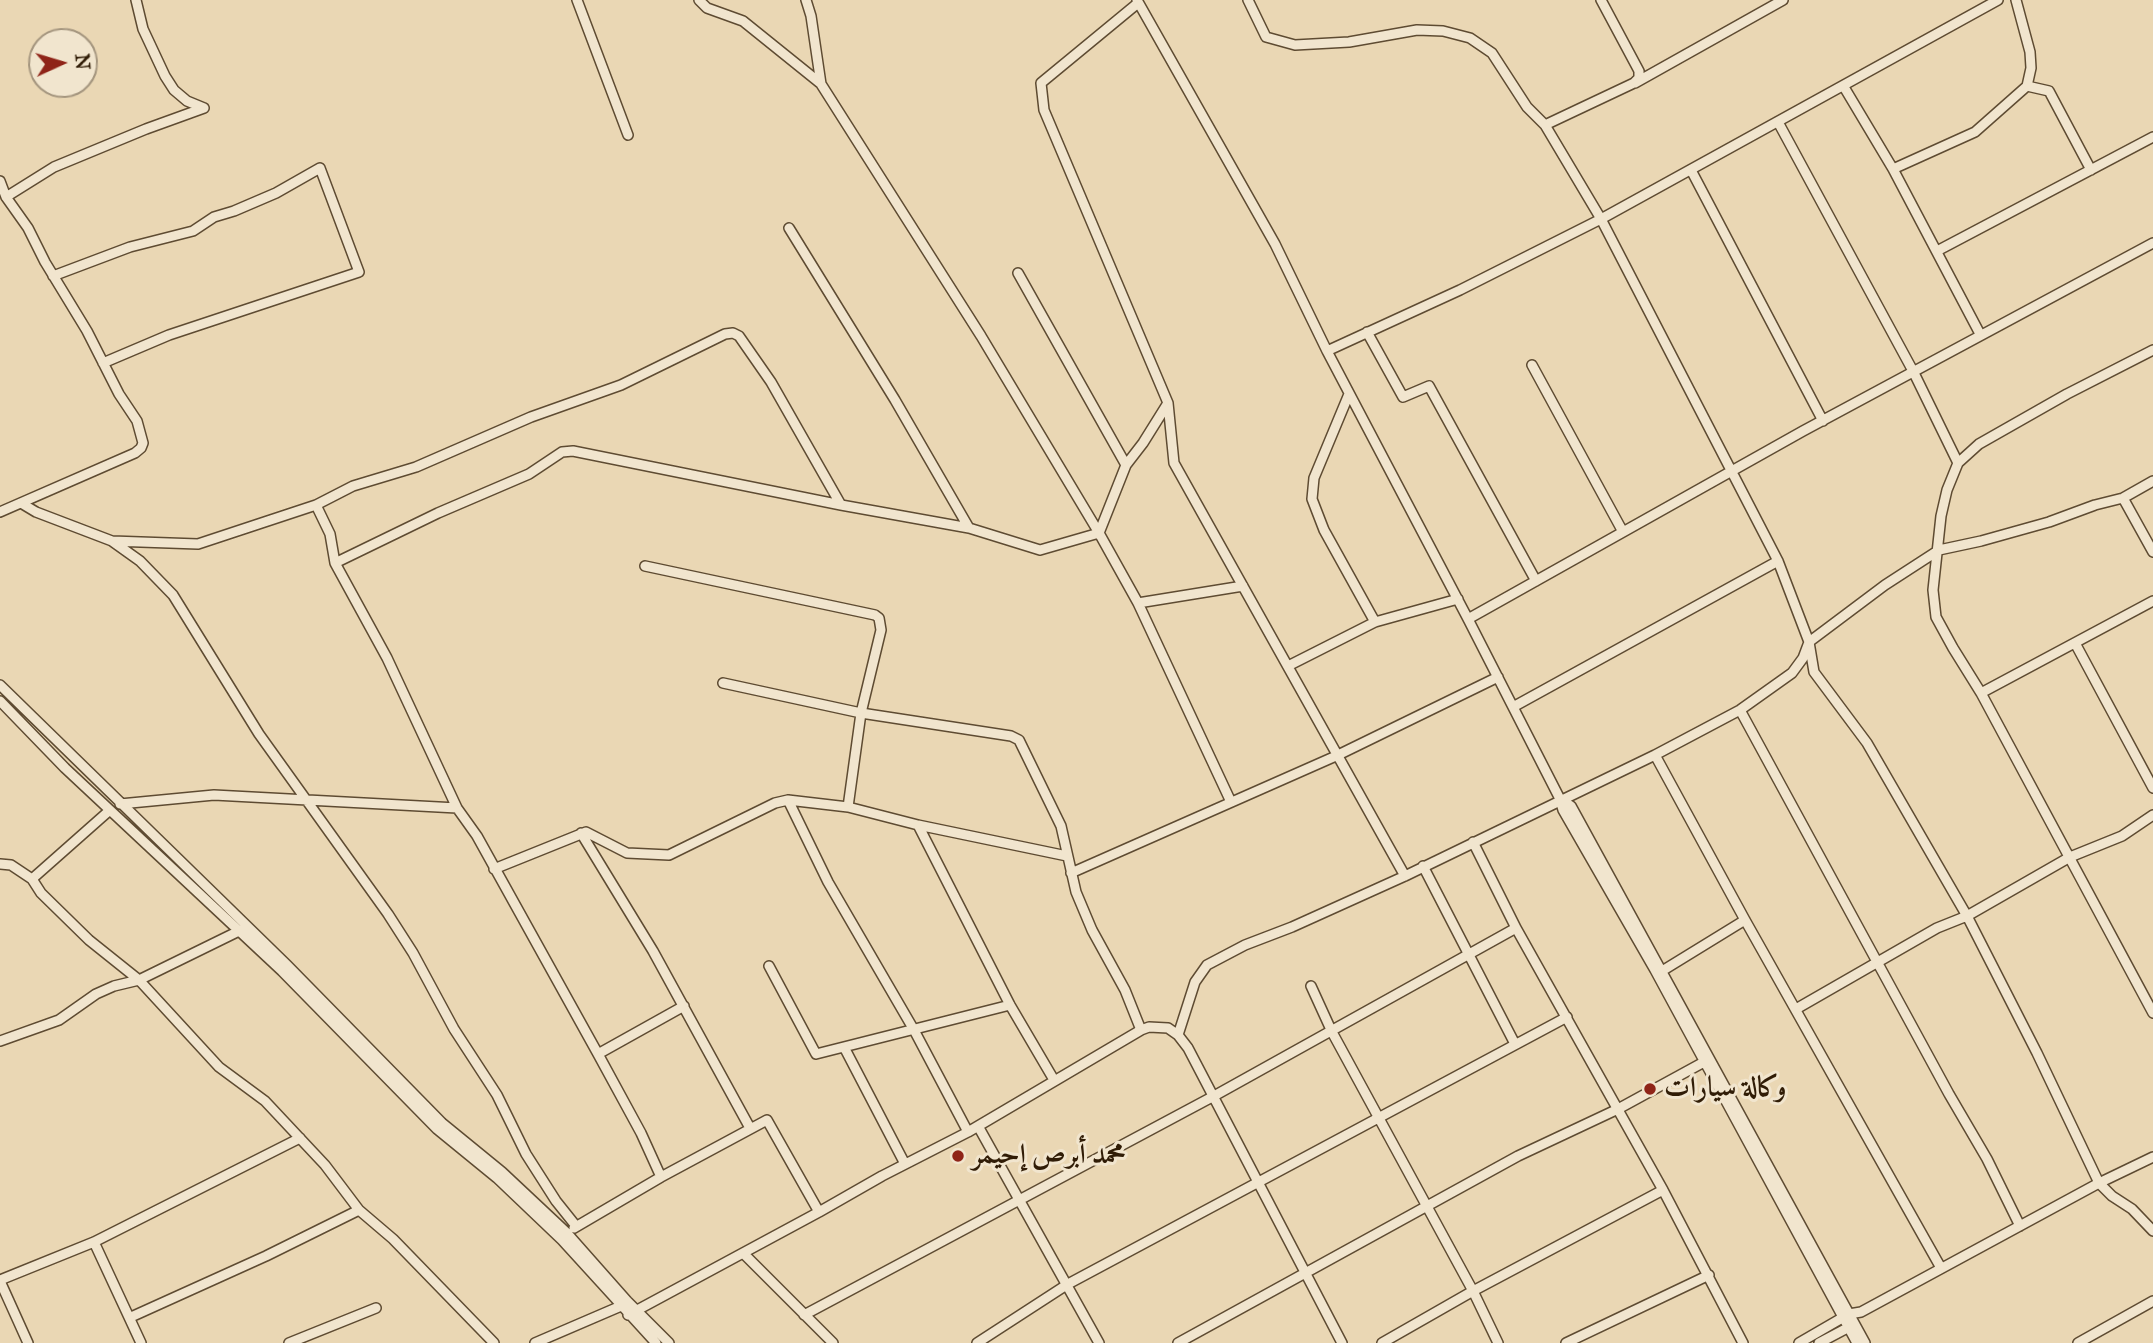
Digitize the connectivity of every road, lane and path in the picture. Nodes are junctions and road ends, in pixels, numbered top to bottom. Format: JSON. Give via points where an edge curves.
{"nodes":[{"id":1,"x":136,"y":0,"type":"edge"},
{"id":2,"x":577,"y":0,"type":"edge"},
{"id":3,"x":699,"y":0,"type":"edge"},
{"id":4,"x":806,"y":0,"type":"edge"},
{"id":5,"x":1248,"y":0,"type":"edge"},
{"id":6,"x":1601,"y":0,"type":"edge"},
{"id":7,"x":1783,"y":0,"type":"edge"},
{"id":8,"x":1998,"y":0,"type":"edge"},
{"id":9,"x":2016,"y":0,"type":"edge"},
{"id":10,"x":1138,"y":1,"type":"edge"},
{"id":11,"x":1634,"y":83,"type":"junction"},
{"id":12,"x":821,"y":84,"type":"junction"},
{"id":13,"x":2027,"y":86,"type":"junction"},
{"id":14,"x":1843,"y":87,"type":"junction"},
{"id":15,"x":1779,"y":122,"type":"junction"},
{"id":16,"x":1545,"y":125,"type":"junction"},
{"id":17,"x":628,"y":135,"type":"dead end"},
{"id":18,"x":2153,"y":137,"type":"edge"},
{"id":19,"x":1893,"y":169,"type":"junction"},
{"id":20,"x":1691,"y":170,"type":"junction"},
{"id":21,"x":2091,"y":170,"type":"junction"},
{"id":22,"x":0,"y":181,"type":"edge"},
{"id":23,"x":6,"y":197,"type":"junction"},
{"id":24,"x":1601,"y":219,"type":"junction"},
{"id":25,"x":789,"y":228,"type":"dead end"},
{"id":26,"x":2153,"y":243,"type":"edge"},
{"id":27,"x":1937,"y":251,"type":"junction"},
{"id":28,"x":1018,"y":273,"type":"dead end"},
{"id":29,"x":53,"y":276,"type":"junction"},
{"id":30,"x":1367,"y":332,"type":"junction"},
{"id":31,"x":1980,"y":334,"type":"junction"},
{"id":32,"x":2153,"y":350,"type":"edge"},
{"id":33,"x":1327,"y":351,"type":"junction"},
{"id":34,"x":103,"y":362,"type":"junction"},
{"id":35,"x":1532,"y":365,"type":"dead end"},
{"id":36,"x":1913,"y":371,"type":"junction"},
{"id":37,"x":1349,"y":394,"type":"junction"},
{"id":38,"x":1168,"y":403,"type":"junction"},
{"id":39,"x":1823,"y":421,"type":"junction"},
{"id":40,"x":1958,"y":463,"type":"junction"},
{"id":41,"x":1126,"y":465,"type":"junction"},
{"id":42,"x":1730,"y":472,"type":"junction"},
{"id":43,"x":2153,"y":481,"type":"edge"},
{"id":44,"x":2142,"y":487,"type":"junction"},
{"id":45,"x":2153,"y":489,"type":"edge"},
{"id":46,"x":2123,"y":498,"type":"junction"},
{"id":47,"x":21,"y":503,"type":"junction"},
{"id":48,"x":316,"y":505,"type":"junction"},
{"id":49,"x":841,"y":505,"type":"junction"},
{"id":50,"x":0,"y":512,"type":"edge"},
{"id":51,"x":969,"y":528,"type":"junction"},
{"id":52,"x":1623,"y":532,"type":"junction"},
{"id":53,"x":1099,"y":533,"type":"junction"},
{"id":54,"x":112,"y":541,"type":"junction"},
{"id":55,"x":1939,"y":550,"type":"junction"},
{"id":56,"x":2153,"y":552,"type":"edge"},
{"id":57,"x":1778,"y":561,"type":"junction"},
{"id":58,"x":335,"y":563,"type":"junction"},
{"id":59,"x":645,"y":566,"type":"dead end"},
{"id":60,"x":1536,"y":581,"type":"junction"},
{"id":61,"x":1243,"y":586,"type":"junction"},
{"id":62,"x":1458,"y":598,"type":"junction"},
{"id":63,"x":2153,"y":601,"type":"edge"},
{"id":64,"x":1138,"y":603,"type":"junction"},
{"id":65,"x":1468,"y":619,"type":"junction"},
{"id":66,"x":1375,"y":622,"type":"junction"},
{"id":67,"x":1809,"y":642,"type":"junction"},
{"id":68,"x":2075,"y":643,"type":"junction"},
{"id":69,"x":1288,"y":666,"type":"junction"},
{"id":70,"x":1498,"y":677,"type":"junction"},
{"id":71,"x":723,"y":683,"type":"dead end"},
{"id":72,"x":0,"y":685,"type":"edge"},
{"id":73,"x":1981,"y":693,"type":"junction"},
{"id":74,"x":0,"y":701,"type":"edge"},
{"id":75,"x":1513,"y":707,"type":"junction"},
{"id":76,"x":1740,"y":710,"type":"junction"},
{"id":77,"x":861,"y":713,"type":"junction"},
{"id":78,"x":1336,"y":755,"type":"junction"},
{"id":79,"x":1655,"y":755,"type":"junction"},
{"id":80,"x":2153,"y":788,"type":"edge"},
{"id":81,"x":306,"y":799,"type":"junction"},
{"id":82,"x":1560,"y":799,"type":"junction"},
{"id":83,"x":788,"y":800,"type":"junction"},
{"id":84,"x":1231,"y":802,"type":"junction"},
{"id":85,"x":120,"y":804,"type":"junction"},
{"id":86,"x":848,"y":807,"type":"junction"},
{"id":87,"x":457,"y":808,"type":"junction"},
{"id":88,"x":110,"y":810,"type":"junction"},
{"id":89,"x":2153,"y":815,"type":"edge"},
{"id":90,"x":918,"y":825,"type":"junction"},
{"id":91,"x":581,"y":832,"type":"junction"},
{"id":92,"x":1473,"y":842,"type":"junction"},
{"id":93,"x":1067,"y":856,"type":"junction"},
{"id":94,"x":2070,"y":857,"type":"junction"},
{"id":95,"x":0,"y":864,"type":"edge"},
{"id":96,"x":1423,"y":866,"type":"junction"},
{"id":97,"x":494,"y":869,"type":"junction"},
{"id":98,"x":1071,"y":873,"type":"junction"},
{"id":99,"x":1405,"y":876,"type":"junction"},
{"id":100,"x":32,"y":879,"type":"junction"},
{"id":101,"x":1967,"y":916,"type":"junction"},
{"id":102,"x":1745,"y":920,"type":"junction"},
{"id":103,"x":1516,"y":929,"type":"junction"},
{"id":104,"x":241,"y":930,"type":"junction"},
{"id":105,"x":1469,"y":956,"type":"junction"},
{"id":106,"x":1877,"y":962,"type":"junction"},
{"id":107,"x":769,"y":966,"type":"dead end"},
{"id":108,"x":1662,"y":971,"type":"junction"},
{"id":109,"x":139,"y":979,"type":"junction"},
{"id":110,"x":1311,"y":986,"type":"dead end"},
{"id":111,"x":1010,"y":1005,"type":"junction"},
{"id":112,"x":684,"y":1006,"type":"junction"},
{"id":113,"x":1796,"y":1009,"type":"junction"},
{"id":114,"x":2153,"y":1013,"type":"edge"},
{"id":115,"x":1567,"y":1017,"type":"junction"},
{"id":116,"x":914,"y":1030,"type":"junction"},
{"id":117,"x":1141,"y":1030,"type":"junction"},
{"id":118,"x":1332,"y":1032,"type":"junction"},
{"id":119,"x":1178,"y":1035,"type":"junction"},
{"id":120,"x":0,"y":1041,"type":"edge"},
{"id":121,"x":1515,"y":1044,"type":"junction"},
{"id":122,"x":844,"y":1047,"type":"junction"},
{"id":123,"x":598,"y":1054,"type":"junction"},
{"id":124,"x":1703,"y":1062,"type":"junction"},
{"id":125,"x":1054,"y":1080,"type":"junction"},
{"id":126,"x":1214,"y":1096,"type":"junction"},
{"id":127,"x":1618,"y":1109,"type":"junction"},
{"id":128,"x":1377,"y":1118,"type":"junction"},
{"id":129,"x":978,"y":1126,"type":"junction"},
{"id":130,"x":750,"y":1128,"type":"junction"},
{"id":131,"x":968,"y":1132,"type":"junction"},
{"id":132,"x":300,"y":1138,"type":"junction"},
{"id":133,"x":2153,"y":1157,"type":"edge"},
{"id":134,"x":905,"y":1164,"type":"junction"},
{"id":135,"x":661,"y":1177,"type":"junction"},
{"id":136,"x":1258,"y":1181,"type":"junction"},
{"id":137,"x":2099,"y":1183,"type":"junction"},
{"id":138,"x":1663,"y":1190,"type":"junction"},
{"id":139,"x":1020,"y":1198,"type":"junction"},
{"id":140,"x":1427,"y":1208,"type":"junction"},
{"id":141,"x":359,"y":1210,"type":"junction"},
{"id":142,"x":819,"y":1212,"type":"junction"},
{"id":143,"x":576,"y":1226,"type":"junction"},
{"id":144,"x":2020,"y":1226,"type":"junction"},
{"id":145,"x":2153,"y":1231,"type":"edge"},
{"id":146,"x":566,"y":1232,"type":"junction"},
{"id":147,"x":94,"y":1242,"type":"junction"},
{"id":148,"x":743,"y":1253,"type":"junction"},
{"id":149,"x":1941,"y":1268,"type":"junction"},
{"id":150,"x":1306,"y":1274,"type":"junction"},
{"id":151,"x":1709,"y":1275,"type":"junction"},
{"id":152,"x":0,"y":1280,"type":"edge"},
{"id":153,"x":1068,"y":1284,"type":"junction"},
{"id":154,"x":1473,"y":1291,"type":"junction"},
{"id":155,"x":2153,"y":1301,"type":"edge"},
{"id":156,"x":621,"y":1306,"type":"junction"},
{"id":157,"x":376,"y":1308,"type":"dead end"},
{"id":158,"x":632,"y":1312,"type":"junction"},
{"id":159,"x":804,"y":1315,"type":"junction"},
{"id":160,"x":131,"y":1317,"type":"junction"},
{"id":161,"x":1849,"y":1321,"type":"junction"},
{"id":162,"x":28,"y":1343,"type":"edge"},
{"id":163,"x":141,"y":1343,"type":"edge"},
{"id":164,"x":289,"y":1343,"type":"edge"},
{"id":165,"x":494,"y":1343,"type":"edge"},
{"id":166,"x":535,"y":1343,"type":"edge"},
{"id":167,"x":656,"y":1343,"type":"edge"},
{"id":168,"x":669,"y":1343,"type":"edge"},
{"id":169,"x":833,"y":1343,"type":"edge"},
{"id":170,"x":976,"y":1343,"type":"edge"},
{"id":171,"x":1100,"y":1343,"type":"edge"},
{"id":172,"x":1178,"y":1343,"type":"edge"},
{"id":173,"x":1342,"y":1343,"type":"edge"},
{"id":174,"x":1382,"y":1343,"type":"edge"},
{"id":175,"x":1498,"y":1343,"type":"edge"},
{"id":176,"x":1566,"y":1343,"type":"edge"},
{"id":177,"x":1744,"y":1343,"type":"edge"},
{"id":178,"x":1799,"y":1343,"type":"edge"},
{"id":179,"x":1819,"y":1343,"type":"edge"},
{"id":180,"x":1857,"y":1343,"type":"edge"},
{"id":181,"x":1865,"y":1343,"type":"edge"},
{"id":182,"x":2078,"y":1343,"type":"edge"}],
"edges":[{"from":1,"to":23,"type":"street","via":[[165,76],[181,96],[204,108],[54,167]]},
{"from":2,"to":17,"type":"street"},
{"from":3,"to":12,"type":"street","via":[[707,8],[743,21]]},
{"from":4,"to":12,"type":"street"},
{"from":5,"to":16,"type":"street","via":[[1266,37],[1295,45],[1349,42],[1417,30],[1471,38],[1492,53],[1527,107]]},
{"from":6,"to":11,"type":"street","via":[[1639,71]]},
{"from":7,"to":11,"type":"street"},
{"from":8,"to":14,"type":"street"},
{"from":9,"to":13,"type":"street","via":[[2030,52]]},
{"from":10,"to":33,"type":"street","via":[[1276,244]]},
{"from":10,"to":38,"type":"street","via":[[1041,83],[1044,110]]},
{"from":11,"to":16,"type":"street"},
{"from":12,"to":53,"type":"street"},
{"from":13,"to":19,"type":"street","via":[[1975,132]]},
{"from":13,"to":21,"type":"street","via":[[2049,91]]},
{"from":14,"to":15,"type":"street"},
{"from":14,"to":19,"type":"street"},
{"from":15,"to":20,"type":"street"},
{"from":15,"to":36,"type":"street"},
{"from":16,"to":24,"type":"street"},
{"from":18,"to":21,"type":"street"},
{"from":19,"to":27,"type":"street"},
{"from":20,"to":24,"type":"street"},
{"from":20,"to":39,"type":"street"},
{"from":21,"to":27,"type":"street"},
{"from":22,"to":23,"type":"street"},
{"from":23,"to":29,"type":"street"},
{"from":24,"to":30,"type":"street"},
{"from":24,"to":42,"type":"street"},
{"from":25,"to":51,"type":"street"},
{"from":26,"to":31,"type":"street"},
{"from":27,"to":31,"type":"street"},
{"from":28,"to":41,"type":"street"},
{"from":29,"to":34,"type":"street"},
{"from":29,"to":34,"type":"street","via":[[130,247],[193,231],[320,169],[359,272],[169,335]]},
{"from":30,"to":33,"type":"street"},
{"from":30,"to":60,"type":"street","via":[[1403,397],[1429,386]]},
{"from":31,"to":36,"type":"street"},
{"from":32,"to":40,"type":"street","via":[[1979,444]]},
{"from":33,"to":37,"type":"street"},
{"from":34,"to":47,"type":"street","via":[[137,421],[141,448]]},
{"from":35,"to":52,"type":"street"},
{"from":36,"to":39,"type":"street"},
{"from":36,"to":40,"type":"street"},
{"from":37,"to":62,"type":"street"},
{"from":37,"to":66,"type":"street","via":[[1314,478],[1312,499]]},
{"from":38,"to":41,"type":"street"},
{"from":38,"to":61,"type":"street","via":[[1174,463]]},
{"from":39,"to":42,"type":"street"},
{"from":40,"to":55,"type":"street","via":[[1941,516]]},
{"from":41,"to":53,"type":"street"},
{"from":42,"to":52,"type":"street"},
{"from":42,"to":57,"type":"street"},
{"from":43,"to":44,"type":"street"},
{"from":44,"to":45,"type":"street"},
{"from":44,"to":46,"type":"street"},
{"from":46,"to":55,"type":"street"},
{"from":46,"to":56,"type":"street"},
{"from":47,"to":50,"type":"street"},
{"from":47,"to":54,"type":"street"},
{"from":48,"to":49,"type":"street","via":[[353,486],[416,467],[531,417],[621,385],[733,333],[771,382]]},
{"from":48,"to":54,"type":"street","via":[[198,544]]},
{"from":48,"to":58,"type":"street","via":[[330,534]]},
{"from":49,"to":51,"type":"street"},
{"from":49,"to":58,"type":"street","via":[[562,452],[529,474]]},
{"from":51,"to":53,"type":"street","via":[[1040,551]]},
{"from":52,"to":60,"type":"street"},
{"from":53,"to":64,"type":"street"},
{"from":54,"to":81,"type":"street","via":[[173,594],[259,734]]},
{"from":55,"to":67,"type":"street"},
{"from":55,"to":73,"type":"street","via":[[1933,590],[1936,617]]},
{"from":57,"to":67,"type":"street"},
{"from":57,"to":75,"type":"street"},
{"from":58,"to":87,"type":"street","via":[[387,658]]},
{"from":59,"to":77,"type":"street","via":[[875,615],[881,630]]},
{"from":60,"to":65,"type":"street"},
{"from":61,"to":64,"type":"street"},
{"from":61,"to":69,"type":"street"},
{"from":62,"to":65,"type":"street"},
{"from":62,"to":66,"type":"street"},
{"from":63,"to":68,"type":"street"},
{"from":64,"to":84,"type":"street"},
{"from":65,"to":70,"type":"street"},
{"from":66,"to":69,"type":"street"},
{"from":67,"to":76,"type":"street","via":[[1792,673]]},
{"from":67,"to":101,"type":"street","via":[[1814,672],[1867,743]]},
{"from":68,"to":73,"type":"street"},
{"from":68,"to":80,"type":"street"},
{"from":69,"to":78,"type":"street"},
{"from":70,"to":75,"type":"street"},
{"from":70,"to":78,"type":"street"},
{"from":71,"to":77,"type":"street"},
{"from":72,"to":85,"type":"street"},
{"from":73,"to":94,"type":"street"},
{"from":74,"to":88,"type":"street"},
{"from":75,"to":82,"type":"street"},
{"from":76,"to":79,"type":"street"},
{"from":76,"to":106,"type":"street"},
{"from":77,"to":86,"type":"street"},
{"from":77,"to":93,"type":"street","via":[[1019,740],[1061,826]]},
{"from":78,"to":84,"type":"street"},
{"from":78,"to":99,"type":"street"},
{"from":79,"to":82,"type":"street"},
{"from":79,"to":102,"type":"street"},
{"from":81,"to":85,"type":"street","via":[[214,796]]},
{"from":81,"to":87,"type":"street"},
{"from":81,"to":143,"type":"street","via":[[414,953],[526,1154]]},
{"from":82,"to":92,"type":"street"},
{"from":82,"to":108,"type":"street","via":[[1571,806]]},
{"from":82,"to":124,"type":"street"},
{"from":83,"to":86,"type":"street"},
{"from":83,"to":91,"type":"street","via":[[668,855],[627,853]]},
{"from":83,"to":116,"type":"street","via":[[828,882]]},
{"from":84,"to":98,"type":"street"},
{"from":85,"to":146,"type":"street","via":[[442,1123]]},
{"from":86,"to":90,"type":"street"},
{"from":87,"to":97,"type":"street"},
{"from":88,"to":100,"type":"street"},
{"from":88,"to":104,"type":"street"},
{"from":89,"to":94,"type":"street","via":[[2122,836]]},
{"from":90,"to":93,"type":"street"},
{"from":90,"to":111,"type":"street"},
{"from":91,"to":97,"type":"street"},
{"from":91,"to":112,"type":"street"},
{"from":92,"to":96,"type":"street"},
{"from":92,"to":103,"type":"street"},
{"from":93,"to":98,"type":"street"},
{"from":94,"to":101,"type":"street"},
{"from":94,"to":114,"type":"street"},
{"from":95,"to":100,"type":"street"},
{"from":96,"to":99,"type":"street"},
{"from":96,"to":105,"type":"street"},
{"from":97,"to":123,"type":"street"},
{"from":98,"to":117,"type":"street","via":[[1092,930]]},
{"from":99,"to":119,"type":"street","via":[[1207,965],[1195,982]]},
{"from":100,"to":109,"type":"street","via":[[89,940]]},
{"from":101,"to":106,"type":"street"},
{"from":101,"to":137,"type":"street"},
{"from":102,"to":108,"type":"street"},
{"from":102,"to":113,"type":"street"},
{"from":103,"to":105,"type":"street"},
{"from":103,"to":115,"type":"street"},
{"from":104,"to":109,"type":"street"},
{"from":104,"to":156,"type":"street","via":[[437,1129],[562,1240]]},
{"from":105,"to":118,"type":"street"},
{"from":105,"to":121,"type":"street"},
{"from":106,"to":113,"type":"street"},
{"from":106,"to":144,"type":"street"},
{"from":107,"to":122,"type":"street","via":[[816,1054]]},
{"from":108,"to":161,"type":"street"},
{"from":109,"to":120,"type":"street","via":[[96,994],[59,1020]]},
{"from":109,"to":132,"type":"street","via":[[219,1068],[265,1101]]},
{"from":110,"to":118,"type":"street"},
{"from":111,"to":116,"type":"street"},
{"from":111,"to":125,"type":"street"},
{"from":112,"to":123,"type":"street"},
{"from":112,"to":130,"type":"street"},
{"from":113,"to":149,"type":"street"},
{"from":115,"to":121,"type":"street"},
{"from":115,"to":127,"type":"street"},
{"from":116,"to":122,"type":"street"},
{"from":116,"to":131,"type":"street"},
{"from":117,"to":119,"type":"street","via":[[1168,1028]]},
{"from":117,"to":125,"type":"street"},
{"from":118,"to":126,"type":"street"},
{"from":118,"to":128,"type":"street"},
{"from":119,"to":126,"type":"street"},
{"from":121,"to":128,"type":"street"},
{"from":122,"to":134,"type":"street"},
{"from":123,"to":135,"type":"street"},
{"from":124,"to":127,"type":"street"},
{"from":124,"to":161,"type":"street"},
{"from":125,"to":129,"type":"street"},
{"from":126,"to":136,"type":"street"},
{"from":126,"to":139,"type":"street"},
{"from":127,"to":138,"type":"street"},
{"from":127,"to":140,"type":"street","via":[[1518,1156]]},
{"from":128,"to":136,"type":"street"},
{"from":128,"to":140,"type":"street"},
{"from":129,"to":131,"type":"street"},
{"from":129,"to":139,"type":"street"},
{"from":130,"to":135,"type":"street"},
{"from":130,"to":142,"type":"street","via":[[767,1120]]},
{"from":131,"to":134,"type":"street"},
{"from":132,"to":141,"type":"street"},
{"from":132,"to":147,"type":"street"},
{"from":133,"to":137,"type":"street"},
{"from":134,"to":142,"type":"street"},
{"from":135,"to":143,"type":"street"},
{"from":136,"to":150,"type":"street"},
{"from":136,"to":153,"type":"street"},
{"from":137,"to":144,"type":"street"},
{"from":137,"to":145,"type":"street"},
{"from":138,"to":151,"type":"street"},
{"from":138,"to":154,"type":"street"},
{"from":139,"to":153,"type":"street"},
{"from":139,"to":159,"type":"street"},
{"from":140,"to":150,"type":"street"},
{"from":140,"to":154,"type":"street"},
{"from":141,"to":160,"type":"street"},
{"from":141,"to":165,"type":"street"},
{"from":142,"to":148,"type":"street"},
{"from":143,"to":146,"type":"street"},
{"from":144,"to":149,"type":"street"},
{"from":146,"to":158,"type":"street"},
{"from":147,"to":152,"type":"street"},
{"from":147,"to":160,"type":"street"},
{"from":148,"to":158,"type":"street"},
{"from":148,"to":159,"type":"street"},
{"from":149,"to":161,"type":"street"},
{"from":150,"to":172,"type":"street"},
{"from":150,"to":173,"type":"street"},
{"from":151,"to":176,"type":"street"},
{"from":151,"to":177,"type":"street"},
{"from":152,"to":162,"type":"street"},
{"from":153,"to":170,"type":"street"},
{"from":153,"to":171,"type":"street"},
{"from":154,"to":174,"type":"street"},
{"from":154,"to":175,"type":"street"},
{"from":155,"to":182,"type":"street"},
{"from":156,"to":158,"type":"street"},
{"from":156,"to":166,"type":"street"},
{"from":157,"to":164,"type":"street"},
{"from":158,"to":167,"type":"street"},
{"from":158,"to":168,"type":"street"},
{"from":159,"to":169,"type":"street"},
{"from":160,"to":163,"type":"street"},
{"from":161,"to":178,"type":"street"},
{"from":161,"to":179,"type":"street"},
{"from":161,"to":180,"type":"street"},
{"from":161,"to":181,"type":"street"}]}
